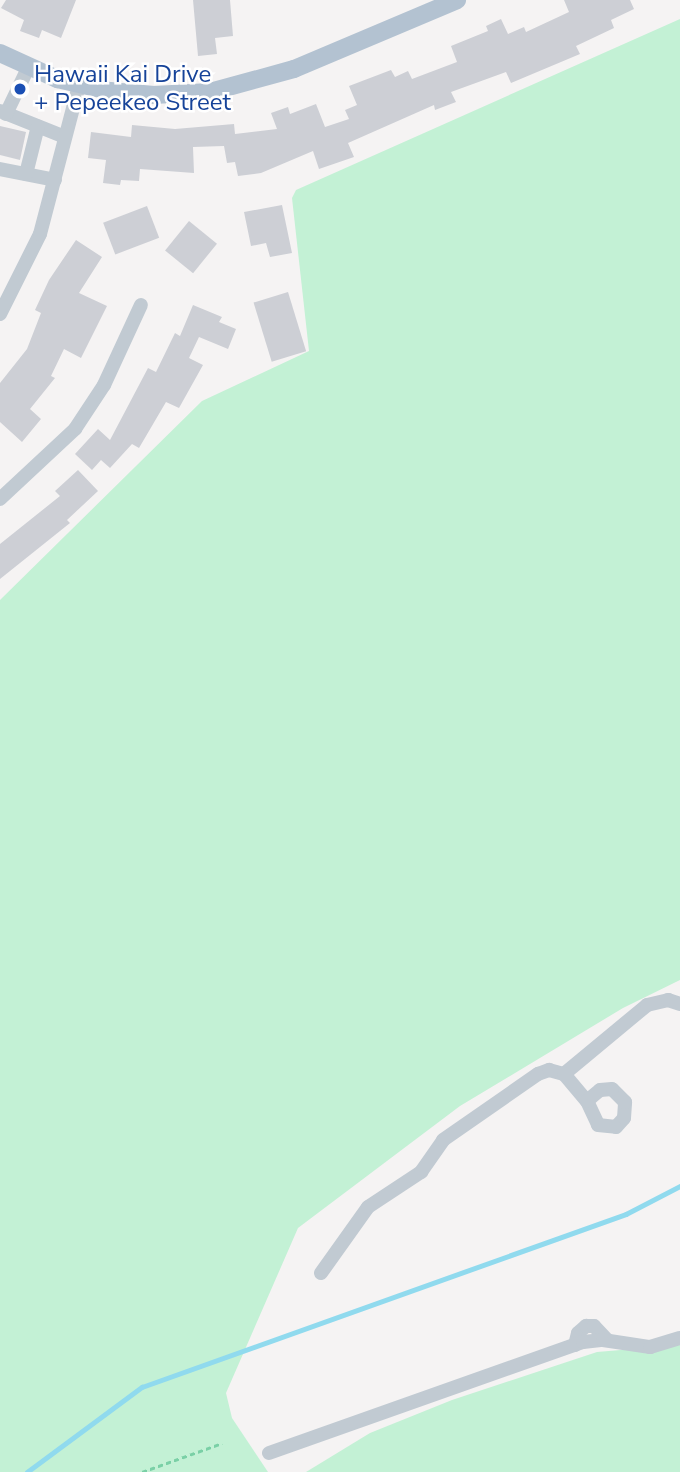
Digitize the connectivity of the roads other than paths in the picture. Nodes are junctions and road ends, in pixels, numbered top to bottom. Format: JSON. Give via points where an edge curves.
{"nodes":[{"id":1,"x":457,"y":0,"type":"edge"},
{"id":2,"x":0,"y":53,"type":"edge"},
{"id":3,"x":28,"y":68,"type":"junction"},
{"id":4,"x":79,"y":85,"type":"junction"},
{"id":5,"x":3,"y":113,"type":"edge"},
{"id":6,"x":38,"y":126,"type":"junction"},
{"id":7,"x":65,"y":137,"type":"junction"},
{"id":8,"x":0,"y":169,"type":"edge"},
{"id":9,"x":26,"y":174,"type":"junction"},
{"id":10,"x":55,"y":180,"type":"junction"},
{"id":11,"x":141,"y":305,"type":"dead end"},
{"id":12,"x":0,"y":314,"type":"edge"},
{"id":13,"x":0,"y":499,"type":"edge"},
{"id":14,"x":680,"y":1004,"type":"edge"},
{"id":15,"x":564,"y":1074,"type":"junction"},
{"id":16,"x":587,"y":1101,"type":"junction"},
{"id":17,"x":321,"y":1273,"type":"dead end"},
{"id":18,"x":680,"y":1338,"type":"edge"},
{"id":19,"x":269,"y":1453,"type":"dead end"}],
"edges":[{"from":1,"to":4,"type":"main road","via":[[303,65],[243,85],[154,95]]},
{"from":2,"to":3,"type":"main road"},
{"from":3,"to":4,"type":"main road"},
{"from":3,"to":5,"type":"street"},
{"from":4,"to":7,"type":"street"},
{"from":5,"to":6,"type":"street"},
{"from":6,"to":7,"type":"street"},
{"from":6,"to":9,"type":"street"},
{"from":7,"to":10,"type":"street"},
{"from":8,"to":9,"type":"street"},
{"from":9,"to":10,"type":"street"},
{"from":10,"to":12,"type":"street","via":[[40,234]]},
{"from":11,"to":13,"type":"street","via":[[104,385],[75,429]]},
{"from":14,"to":15,"type":"street","via":[[668,1000],[647,1006]]},
{"from":15,"to":16,"type":"street"},
{"from":15,"to":17,"type":"street","via":[[543,1071],[440,1142],[421,1172],[359,1216]]},
{"from":16,"to":16,"type":"street","via":[[600,1090],[612,1089],[622,1096],[626,1108],[621,1123],[603,1128],[593,1121]]},
{"from":18,"to":19,"type":"street","via":[[650,1347],[607,1340],[575,1345]]}]}
